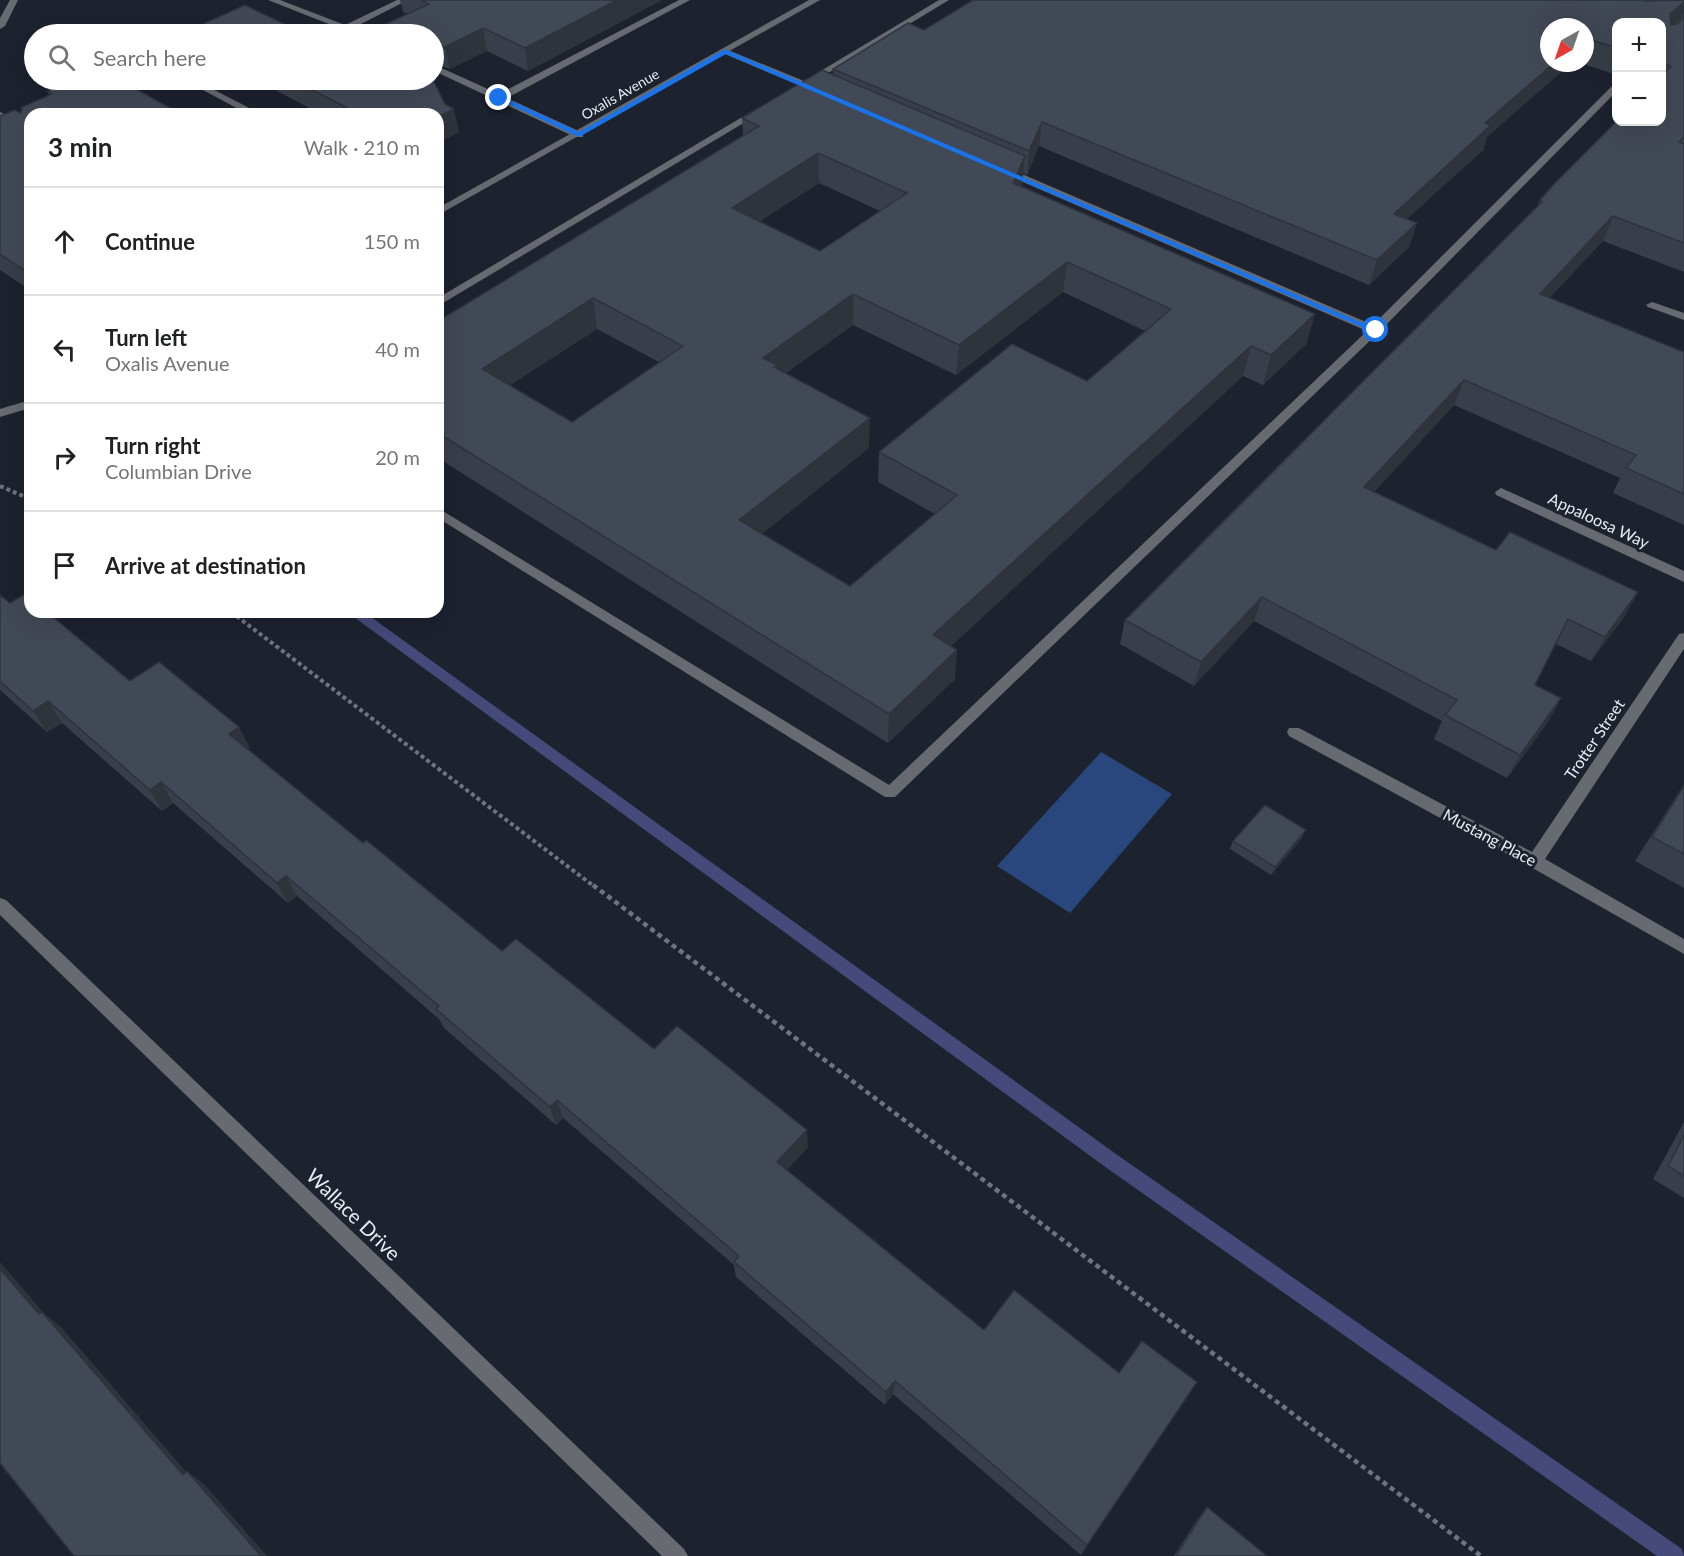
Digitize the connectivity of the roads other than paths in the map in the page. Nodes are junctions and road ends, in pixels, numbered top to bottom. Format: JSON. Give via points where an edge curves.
{"nodes":[{"id":1,"x":272,"y":0,"type":"edge"},
{"id":2,"x":404,"y":0,"type":"edge"},
{"id":3,"x":686,"y":0,"type":"edge"},
{"id":4,"x":816,"y":0,"type":"edge"},
{"id":5,"x":945,"y":0,"type":"edge"},
{"id":6,"x":13,"y":2,"type":"edge"},
{"id":7,"x":0,"y":8,"type":"edge"},
{"id":8,"x":338,"y":24,"type":"edge"},
{"id":9,"x":352,"y":24,"type":"edge"},
{"id":10,"x":0,"y":26,"type":"edge"},
{"id":11,"x":725,"y":52,"type":"junction"},
{"id":12,"x":444,"y":73,"type":"edge"},
{"id":13,"x":804,"y":84,"type":"junction"},
{"id":14,"x":209,"y":90,"type":"edge"},
{"id":15,"x":794,"y":90,"type":"edge"},
{"id":16,"x":1612,"y":92,"type":"edge"},
{"id":17,"x":826,"y":93,"type":"edge"},
{"id":18,"x":499,"y":98,"type":"junction"},
{"id":19,"x":244,"y":108,"type":"edge"},
{"id":20,"x":764,"y":108,"type":"edge"},
{"id":21,"x":0,"y":115,"type":"edge"},
{"id":22,"x":24,"y":127,"type":"edge"},
{"id":23,"x":579,"y":135,"type":"junction"},
{"id":24,"x":991,"y":164,"type":"edge"},
{"id":25,"x":444,"y":209,"type":"edge"},
{"id":26,"x":444,"y":299,"type":"edge"},
{"id":27,"x":1652,"y":305,"type":"dead end"},
{"id":28,"x":1684,"y":317,"type":"edge"},
{"id":29,"x":1376,"y":330,"type":"junction"},
{"id":30,"x":24,"y":406,"type":"edge"},
{"id":31,"x":0,"y":413,"type":"edge"},
{"id":32,"x":1501,"y":492,"type":"dead end"},
{"id":33,"x":444,"y":516,"type":"edge"},
{"id":34,"x":1684,"y":577,"type":"edge"},
{"id":35,"x":1684,"y":638,"type":"edge"},
{"id":36,"x":1294,"y":732,"type":"dead end"},
{"id":37,"x":1535,"y":861,"type":"junction"},
{"id":38,"x":0,"y":905,"type":"edge"},
{"id":39,"x":1684,"y":947,"type":"edge"},
{"id":40,"x":677,"y":1556,"type":"edge"}],
"edges":[{"from":1,"to":8,"type":"street"},
{"from":2,"to":9,"type":"street"},
{"from":3,"to":18,"type":"street"},
{"from":4,"to":11,"type":"street","name":"Oxalis Avenue"},
{"from":5,"to":13,"type":"street"},
{"from":6,"to":7,"type":"street"},
{"from":6,"to":10,"type":"street"},
{"from":11,"to":13,"type":"street"},
{"from":11,"to":23,"type":"street","name":"Oxalis Avenue"},
{"from":12,"to":18,"type":"street"},
{"from":13,"to":15,"type":"street"},
{"from":13,"to":17,"type":"street"},
{"from":14,"to":19,"type":"street"},
{"from":16,"to":29,"type":"street"},
{"from":18,"to":23,"type":"street"},
{"from":20,"to":26,"type":"street"},
{"from":21,"to":22,"type":"street"},
{"from":23,"to":25,"type":"street","name":"Oxalis Avenue"},
{"from":24,"to":29,"type":"street"},
{"from":27,"to":28,"type":"street"},
{"from":29,"to":33,"type":"street","via":[[890,793]]},
{"from":30,"to":31,"type":"street"},
{"from":32,"to":34,"type":"street","name":"Appaloosa Way"},
{"from":35,"to":37,"type":"street","name":"Trotter Street"},
{"from":36,"to":37,"type":"street","name":"Mustang Place"},
{"from":37,"to":39,"type":"street","name":"Mustang Place"},
{"from":38,"to":40,"type":"street","name":"Wallace Drive"}]}
